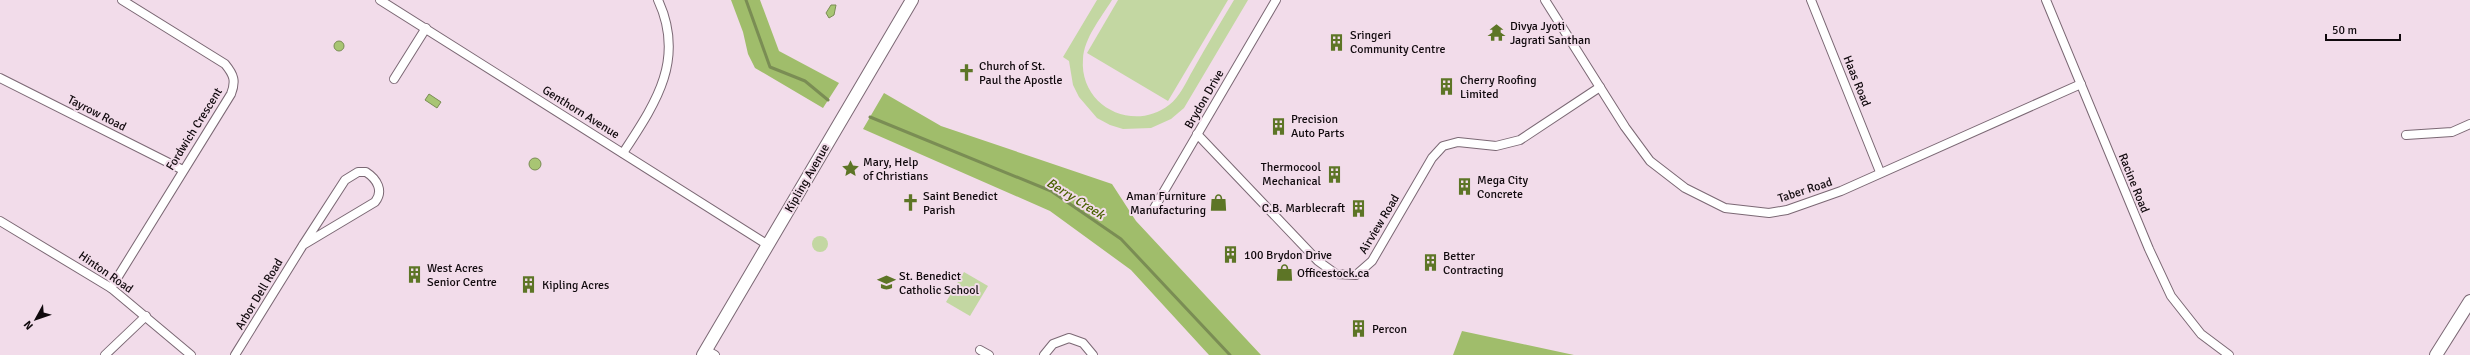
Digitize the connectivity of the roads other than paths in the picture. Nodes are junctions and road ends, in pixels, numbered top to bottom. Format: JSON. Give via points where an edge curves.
{"nodes":[{"id":1,"x":122,"y":0,"type":"edge"},
{"id":2,"x":380,"y":0,"type":"edge"},
{"id":3,"x":658,"y":0,"type":"edge"},
{"id":4,"x":912,"y":0,"type":"edge"},
{"id":5,"x":1276,"y":0,"type":"edge"},
{"id":6,"x":1545,"y":0,"type":"edge"},
{"id":7,"x":1811,"y":0,"type":"edge"},
{"id":8,"x":2046,"y":0,"type":"edge"},
{"id":9,"x":426,"y":28,"type":"junction"},
{"id":10,"x":0,"y":78,"type":"edge"},
{"id":11,"x":394,"y":79,"type":"dead end"},
{"id":12,"x":2081,"y":84,"type":"junction"},
{"id":13,"x":1600,"y":87,"type":"junction"},
{"id":14,"x":2470,"y":124,"type":"edge"},
{"id":15,"x":1197,"y":134,"type":"junction"},
{"id":16,"x":2406,"y":135,"type":"dead end"},
{"id":17,"x":623,"y":153,"type":"junction"},
{"id":18,"x":183,"y":170,"type":"junction"},
{"id":19,"x":1880,"y":172,"type":"junction"},
{"id":20,"x":1154,"y":210,"type":"dead end"},
{"id":21,"x":0,"y":221,"type":"edge"},
{"id":22,"x":303,"y":245,"type":"junction"},
{"id":23,"x":768,"y":245,"type":"junction"},
{"id":24,"x":111,"y":288,"type":"junction"},
{"id":25,"x":2470,"y":301,"type":"edge"},
{"id":26,"x":146,"y":316,"type":"junction"},
{"id":27,"x":980,"y":350,"type":"dead end"},
{"id":28,"x":708,"y":353,"type":"edge"},
{"id":29,"x":105,"y":355,"type":"edge"},
{"id":30,"x":191,"y":355,"type":"edge"},
{"id":31,"x":236,"y":355,"type":"edge"},
{"id":32,"x":989,"y":355,"type":"edge"},
{"id":33,"x":1044,"y":355,"type":"edge"},
{"id":34,"x":1093,"y":355,"type":"edge"},
{"id":35,"x":2229,"y":355,"type":"edge"},
{"id":36,"x":2436,"y":355,"type":"edge"}],
"edges":[{"from":1,"to":18,"type":"street","name":"Fordwich Crescent","via":[[225,64],[234,78],[231,94]]},
{"from":2,"to":9,"type":"street","name":"Genthorn Avenue"},
{"from":3,"to":17,"type":"street","via":[[668,32],[667,68],[656,102]]},
{"from":4,"to":23,"type":"main road","name":"Kipling Avenue"},
{"from":5,"to":15,"type":"street","name":"Brydon Drive"},
{"from":6,"to":13,"type":"street","name":"Taber Road"},
{"from":7,"to":19,"type":"street","name":"Haas Road"},
{"from":8,"to":12,"type":"street","name":"Racine Road"},
{"from":9,"to":11,"type":"street"},
{"from":9,"to":17,"type":"street","name":"Genthorn Avenue"},
{"from":10,"to":18,"type":"street","name":"Tayrow Road"},
{"from":12,"to":19,"type":"street","name":"Taber Road"},
{"from":12,"to":35,"type":"street","name":"Racine Road","via":[[2171,296],[2201,334]]},
{"from":13,"to":15,"type":"street","name":"Airview Road","via":[[1520,140],[1496,146],[1458,142],[1443,146],[1432,158],[1372,261],[1356,275],[1336,274],[1318,261]]},
{"from":13,"to":19,"type":"street","name":"Taber Road","via":[[1650,161],[1685,188],[1725,208],[1770,213],[1787,210],[1840,191]]},
{"from":14,"to":16,"type":"street","via":[[2452,132]]},
{"from":15,"to":20,"type":"street","name":"Brydon Drive"},
{"from":17,"to":23,"type":"street","name":"Genthorn Avenue"},
{"from":18,"to":24,"type":"street","name":"Fordwich Crescent"},
{"from":21,"to":24,"type":"street","name":"Hinton Road"},
{"from":22,"to":22,"type":"street","name":"Arbor Dell Road","via":[[345,180],[358,172],[366,172],[376,181],[380,188],[380,196],[375,202]]},
{"from":22,"to":31,"type":"street","name":"Arbor Dell Road"},
{"from":23,"to":28,"type":"main road","name":"Kipling Avenue"},
{"from":24,"to":26,"type":"street","name":"Hinton Road"},
{"from":25,"to":36,"type":"main road"},
{"from":26,"to":29,"type":"street"},
{"from":26,"to":30,"type":"street","name":"Hinton Road"},
{"from":27,"to":32,"type":"street"},
{"from":33,"to":34,"type":"street","via":[[1053,344],[1069,338],[1083,343]]}]}
